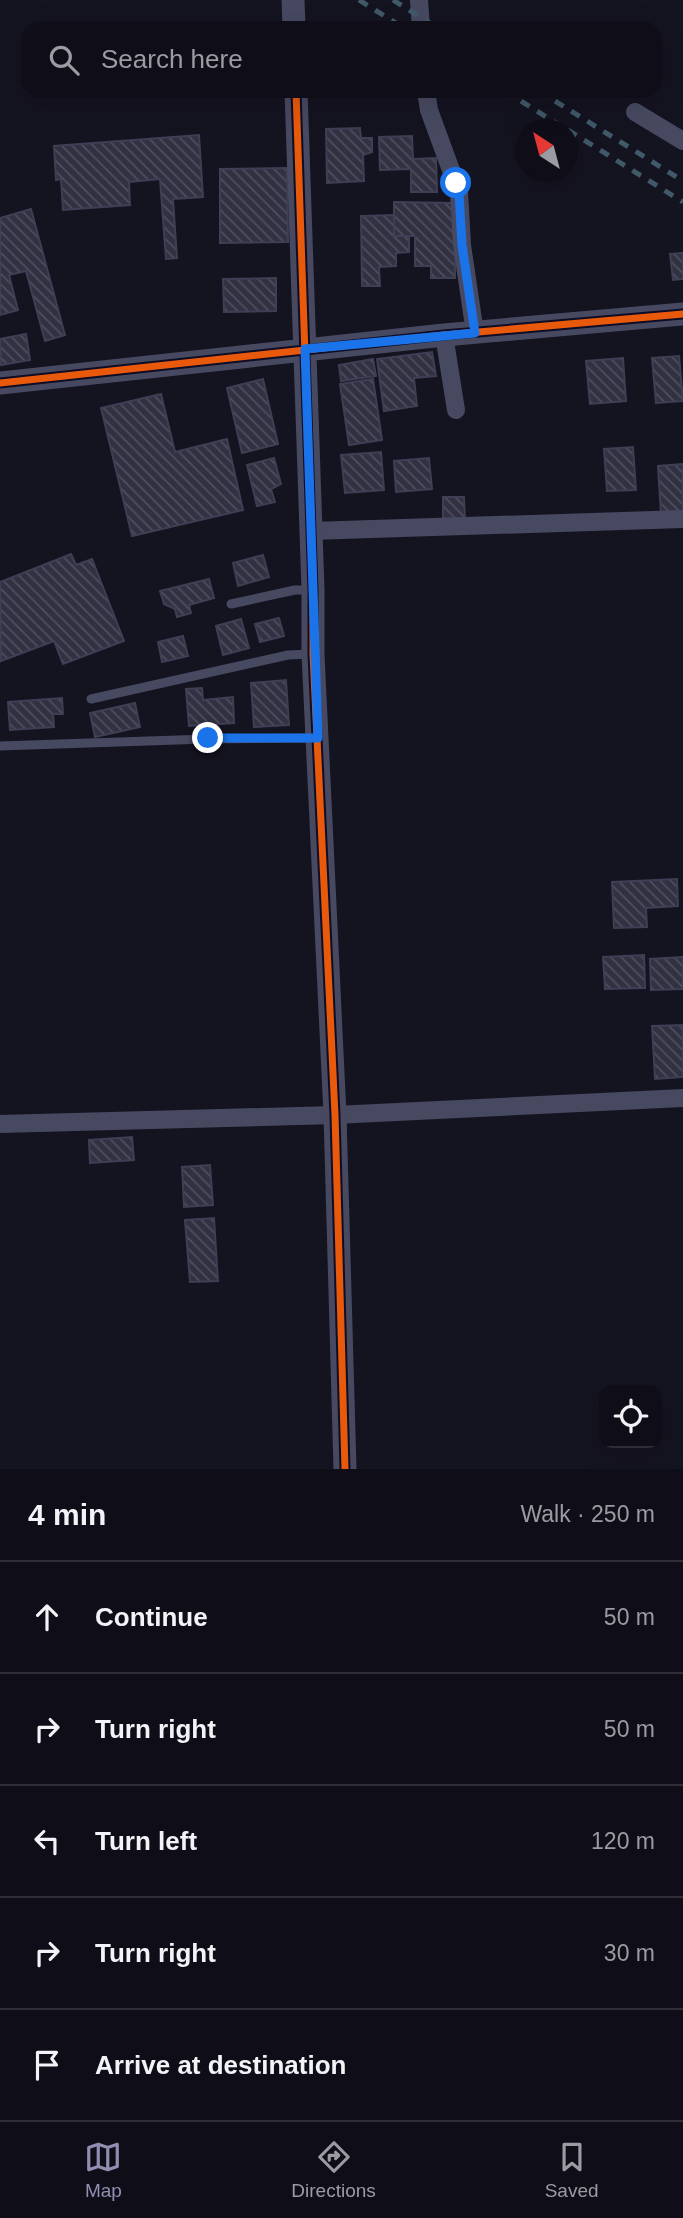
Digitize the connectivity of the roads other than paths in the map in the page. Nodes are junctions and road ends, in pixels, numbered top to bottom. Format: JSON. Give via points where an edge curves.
{"nodes":[{"id":1,"x":293,"y":0,"type":"edge"},
{"id":2,"x":419,"y":0,"type":"edge"},
{"id":3,"x":294,"y":21,"type":"edge"},
{"id":4,"x":420,"y":21,"type":"edge"},
{"id":5,"x":296,"y":98,"type":"edge"},
{"id":6,"x":427,"y":98,"type":"edge"},
{"id":7,"x":635,"y":112,"type":"dead end"},
{"id":8,"x":683,"y":141,"type":"edge"},
{"id":9,"x":683,"y":314,"type":"edge"},
{"id":10,"x":475,"y":333,"type":"junction"},
{"id":11,"x":444,"y":335,"type":"junction"},
{"id":12,"x":305,"y":349,"type":"junction"},
{"id":13,"x":0,"y":383,"type":"edge"},
{"id":14,"x":456,"y":410,"type":"dead end"},
{"id":15,"x":683,"y":519,"type":"edge"},
{"id":16,"x":311,"y":531,"type":"junction"},
{"id":17,"x":313,"y":590,"type":"junction"},
{"id":18,"x":231,"y":604,"type":"dead end"},
{"id":19,"x":313,"y":654,"type":"junction"},
{"id":20,"x":92,"y":699,"type":"dead end"},
{"id":21,"x":318,"y":738,"type":"junction"},
{"id":22,"x":0,"y":746,"type":"edge"},
{"id":23,"x":683,"y":1098,"type":"edge"},
{"id":24,"x":335,"y":1115,"type":"junction"},
{"id":25,"x":0,"y":1124,"type":"edge"},
{"id":26,"x":345,"y":1469,"type":"edge"}],
"edges":[{"from":1,"to":3,"type":"street"},
{"from":2,"to":4,"type":"street"},
{"from":5,"to":12,"type":"street"},
{"from":6,"to":10,"type":"street","via":[[459,192]]},
{"from":7,"to":8,"type":"street"},
{"from":9,"to":10,"type":"street"},
{"from":10,"to":11,"type":"street"},
{"from":11,"to":12,"type":"street"},
{"from":11,"to":14,"type":"street"},
{"from":12,"to":13,"type":"street"},
{"from":12,"to":16,"type":"street"},
{"from":15,"to":16,"type":"street"},
{"from":16,"to":17,"type":"street"},
{"from":17,"to":18,"type":"lane"},
{"from":17,"to":19,"type":"street"},
{"from":19,"to":20,"type":"lane","via":[[288,655]]},
{"from":19,"to":21,"type":"street"},
{"from":21,"to":22,"type":"lane"},
{"from":21,"to":24,"type":"street"},
{"from":23,"to":24,"type":"street"},
{"from":24,"to":25,"type":"street"},
{"from":24,"to":26,"type":"street"}]}
